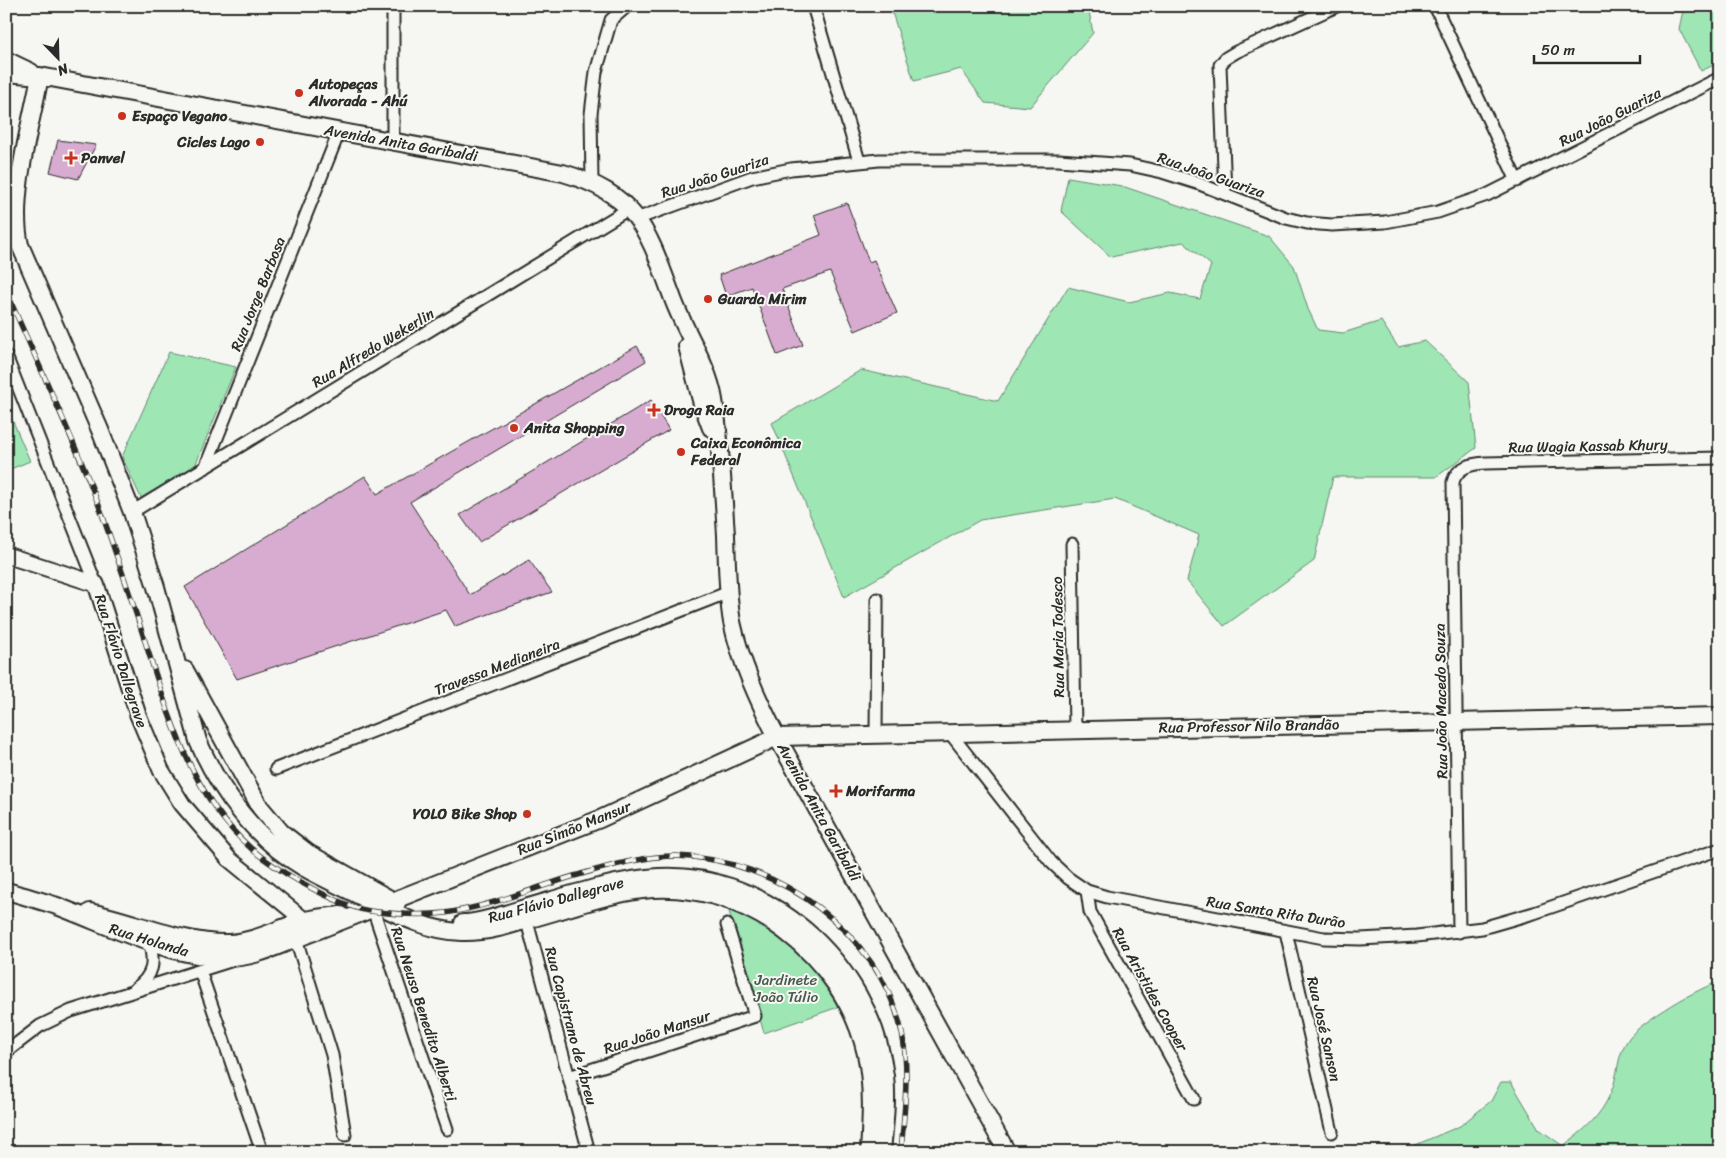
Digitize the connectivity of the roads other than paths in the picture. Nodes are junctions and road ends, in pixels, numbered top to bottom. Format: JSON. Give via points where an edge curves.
{"nodes":[{"id":1,"x":393,"y":6,"type":"edge"},
{"id":2,"x":611,"y":6,"type":"edge"},
{"id":3,"x":627,"y":6,"type":"edge"},
{"id":4,"x":813,"y":6,"type":"edge"},
{"id":5,"x":1337,"y":6,"type":"edge"},
{"id":6,"x":1435,"y":6,"type":"edge"},
{"id":7,"x":611,"y":20,"type":"junction"},
{"id":8,"x":6,"y":60,"type":"edge"},
{"id":9,"x":6,"y":74,"type":"edge"},
{"id":10,"x":40,"y":76,"type":"junction"},
{"id":11,"x":1720,"y":78,"type":"edge"},
{"id":12,"x":339,"y":132,"type":"junction"},
{"id":13,"x":393,"y":142,"type":"junction"},
{"id":14,"x":859,"y":161,"type":"junction"},
{"id":15,"x":1517,"y":181,"type":"junction"},
{"id":16,"x":592,"y":182,"type":"junction"},
{"id":17,"x":1225,"y":194,"type":"junction"},
{"id":18,"x":634,"y":213,"type":"junction"},
{"id":19,"x":6,"y":356,"type":"edge"},
{"id":20,"x":1720,"y":458,"type":"edge"},
{"id":21,"x":205,"y":468,"type":"junction"},
{"id":22,"x":1459,"y":470,"type":"joint"},
{"id":23,"x":132,"y":512,"type":"junction"},
{"id":24,"x":1072,"y":544,"type":"dead end"},
{"id":25,"x":6,"y":555,"type":"edge"},
{"id":26,"x":96,"y":584,"type":"junction"},
{"id":27,"x":728,"y":592,"type":"junction"},
{"id":28,"x":877,"y":599,"type":"dead end"},
{"id":29,"x":175,"y":653,"type":"junction"},
{"id":30,"x":1720,"y":716,"type":"edge"},
{"id":31,"x":1456,"y":722,"type":"junction"},
{"id":32,"x":1075,"y":730,"type":"junction"},
{"id":33,"x":950,"y":733,"type":"junction"},
{"id":34,"x":876,"y":735,"type":"junction"},
{"id":35,"x":777,"y":737,"type":"junction"},
{"id":36,"x":276,"y":770,"type":"dead end"},
{"id":37,"x":1720,"y":849,"type":"edge"},
{"id":38,"x":339,"y":885,"type":"junction"},
{"id":39,"x":6,"y":890,"type":"edge"},
{"id":40,"x":1087,"y":891,"type":"junction"},
{"id":41,"x":54,"y":905,"type":"junction"},
{"id":42,"x":379,"y":907,"type":"junction"},
{"id":43,"x":340,"y":915,"type":"junction"},
{"id":44,"x":525,"y":915,"type":"junction"},
{"id":45,"x":304,"y":920,"type":"junction"},
{"id":46,"x":727,"y":925,"type":"dead end"},
{"id":47,"x":1286,"y":932,"type":"junction"},
{"id":48,"x":1459,"y":932,"type":"junction"},
{"id":49,"x":296,"y":940,"type":"junction"},
{"id":50,"x":149,"y":941,"type":"junction"},
{"id":51,"x":245,"y":948,"type":"junction"},
{"id":52,"x":200,"y":971,"type":"junction"},
{"id":53,"x":131,"y":992,"type":"junction"},
{"id":54,"x":6,"y":1052,"type":"edge"},
{"id":55,"x":569,"y":1077,"type":"junction"},
{"id":56,"x":1194,"y":1099,"type":"dead end"},
{"id":57,"x":447,"y":1129,"type":"dead end"},
{"id":58,"x":1332,"y":1132,"type":"dead end"},
{"id":59,"x":345,"y":1134,"type":"dead end"},
{"id":60,"x":262,"y":1152,"type":"edge"},
{"id":61,"x":589,"y":1152,"type":"edge"},
{"id":62,"x":869,"y":1152,"type":"edge"},
{"id":63,"x":882,"y":1152,"type":"edge"},
{"id":64,"x":1007,"y":1152,"type":"edge"}],
"edges":[{"from":1,"to":13,"type":"street"},
{"from":2,"to":7,"type":"street"},
{"from":3,"to":7,"type":"street"},
{"from":4,"to":14,"type":"street"},
{"from":5,"to":17,"type":"street","via":[[1236,52],[1220,65]]},
{"from":6,"to":15,"type":"street"},
{"from":7,"to":16,"type":"street","via":[[593,90]]},
{"from":8,"to":10,"type":"main road","name":"Avenida Anita Garibaldi"},
{"from":9,"to":10,"type":"main road","name":"Avenida Anita Garibaldi"},
{"from":10,"to":12,"type":"main road","name":"Avenida Anita Garibaldi"},
{"from":10,"to":23,"type":"main road","name":"Rua Flávio Dallegrave","via":[[16,206],[16,230]]},
{"from":11,"to":15,"type":"street","name":"Rua João Guariza"},
{"from":12,"to":13,"type":"main road","name":"Avenida Anita Garibaldi"},
{"from":12,"to":21,"type":"street","name":"Rua Jorge Barbosa"},
{"from":13,"to":16,"type":"main road","name":"Avenida Anita Garibaldi","via":[[546,170]]},
{"from":14,"to":17,"type":"street","name":"Rua João Guariza","via":[[1092,161],[1162,172]]},
{"from":14,"to":18,"type":"street","name":"Rua João Guariza","via":[[791,168],[752,177]]},
{"from":15,"to":17,"type":"street","name":"Rua João Guariza","via":[[1438,212],[1362,224],[1307,223]]},
{"from":16,"to":18,"type":"main road","name":"Avenida Anita Garibaldi","via":[[613,194]]},
{"from":18,"to":21,"type":"street","name":"Rua Alfredo Wekerlin"},
{"from":18,"to":27,"type":"main road","name":"Avenida Anita Garibaldi","via":[[651,241],[714,398]]},
{"from":19,"to":26,"type":"street","name":"Rua Flávio Dallegrave"},
{"from":20,"to":22,"type":"street","name":"Rua Wagia Kassab Khury","via":[[1485,463]]},
{"from":21,"to":23,"type":"street","name":"Rua Alfredo Wekerlin"},
{"from":22,"to":31,"type":"street","name":"Rua João Macedo Souza","via":[[1453,482]]},
{"from":23,"to":29,"type":"main road","name":"Rua Flávio Dallegrave"},
{"from":24,"to":32,"type":"street","name":"Rua Maria Todesco"},
{"from":25,"to":26,"type":"street"},
{"from":26,"to":45,"type":"street","name":"Rua Flávio Dallegrave","via":[[141,722],[161,770],[182,804],[229,859]]},
{"from":27,"to":35,"type":"main road","name":"Avenida Anita Garibaldi","via":[[744,668]]},
{"from":27,"to":36,"type":"street","name":"Travessa Medianeira"},
{"from":28,"to":34,"type":"street"},
{"from":29,"to":38,"type":"main road","name":"Rua Flávio Dallegrave","via":[[198,741],[207,762],[232,800],[275,847],[302,867]]},
{"from":29,"to":42,"type":"main road","name":"Rua Flávio Dallegrave","via":[[260,807],[281,832]]},
{"from":30,"to":31,"type":"main road","name":"Rua Professor Nilo Brandão"},
{"from":31,"to":32,"type":"main road","name":"Rua Professor Nilo Brandão"},
{"from":31,"to":48,"type":"street","name":"Rua João Macedo Souza"},
{"from":32,"to":33,"type":"main road","name":"Rua Professor Nilo Brandão"},
{"from":33,"to":34,"type":"main road","name":"Rua Professor Nilo Brandão"},
{"from":33,"to":40,"type":"street","name":"Rua Santa Rita Durão","via":[[1038,848],[1068,878]]},
{"from":34,"to":35,"type":"main road","name":"Rua Professor Nilo Brandão"},
{"from":35,"to":42,"type":"main road","name":"Rua Simão Mansur","via":[[600,819]]},
{"from":35,"to":64,"type":"main road","name":"Avenida Anita Garibaldi"},
{"from":37,"to":48,"type":"street","name":"Rua Santa Rita Durão","via":[[1509,921]]},
{"from":38,"to":42,"type":"main road","name":"Rua Flávio Dallegrave"},
{"from":38,"to":43,"type":"main road","via":[[348,900]]},
{"from":39,"to":41,"type":"main road","name":"Rua Holanda"},
{"from":40,"to":47,"type":"street","name":"Rua Santa Rita Durão"},
{"from":40,"to":56,"type":"street","name":"Rua Aristides Cooper","via":[[1090,912]]},
{"from":41,"to":50,"type":"main road","name":"Rua Holanda"},
{"from":41,"to":51,"type":"main road","name":"Rua Holanda","via":[[122,919],[200,941],[231,943]]},
{"from":42,"to":43,"type":"main road","name":"Rua Simão Mansur"},
{"from":42,"to":44,"type":"main road","name":"Rua Flávio Dallegrave","via":[[447,922],[467,923]]},
{"from":42,"to":49,"type":"main road","name":"Rua Simão Mansur"},
{"from":42,"to":57,"type":"street","name":"Rua Neuso Benedito Alberti"},
{"from":43,"to":45,"type":"main road","name":"Rua Simão Mansur"},
{"from":44,"to":55,"type":"street","name":"Rua Capistrano de Abreu"},
{"from":44,"to":62,"type":"main road","name":"Rua Flávio Dallegrave","via":[[624,893],[669,889],[696,892],[740,905],[785,931],[822,966],[850,1009],[859,1031],[870,1079]]},
{"from":44,"to":63,"type":"main road","name":"Rua Flávio Dallegrave","via":[[614,883],[674,877],[729,887],[784,913],[828,952],[848,978],[872,1024],[885,1076]]},
{"from":45,"to":51,"type":"main road","name":"Rua Simão Mansur"},
{"from":46,"to":55,"type":"street","name":"Rua João Mansur","via":[[755,1016]]},
{"from":47,"to":48,"type":"street","name":"Rua Santa Rita Durão","via":[[1342,939]]},
{"from":47,"to":58,"type":"street","name":"Rua José Sanson"},
{"from":49,"to":51,"type":"main road","name":"Rua Simão Mansur"},
{"from":49,"to":59,"type":"street","via":[[332,1055]]},
{"from":50,"to":51,"type":"main road","name":"Rua Holanda","via":[[208,956],[231,958]]},
{"from":50,"to":53,"type":"street","name":"Rua Simão Mansur","via":[[154,965],[143,983]]},
{"from":51,"to":52,"type":"street","name":"Rua Simão Mansur"},
{"from":52,"to":53,"type":"street","name":"Rua Simão Mansur"},
{"from":52,"to":60,"type":"street"},
{"from":53,"to":54,"type":"street","name":"Rua Simão Mansur","via":[[57,1017]]},
{"from":55,"to":61,"type":"street","name":"Rua Capistrano de Abreu"}]}
